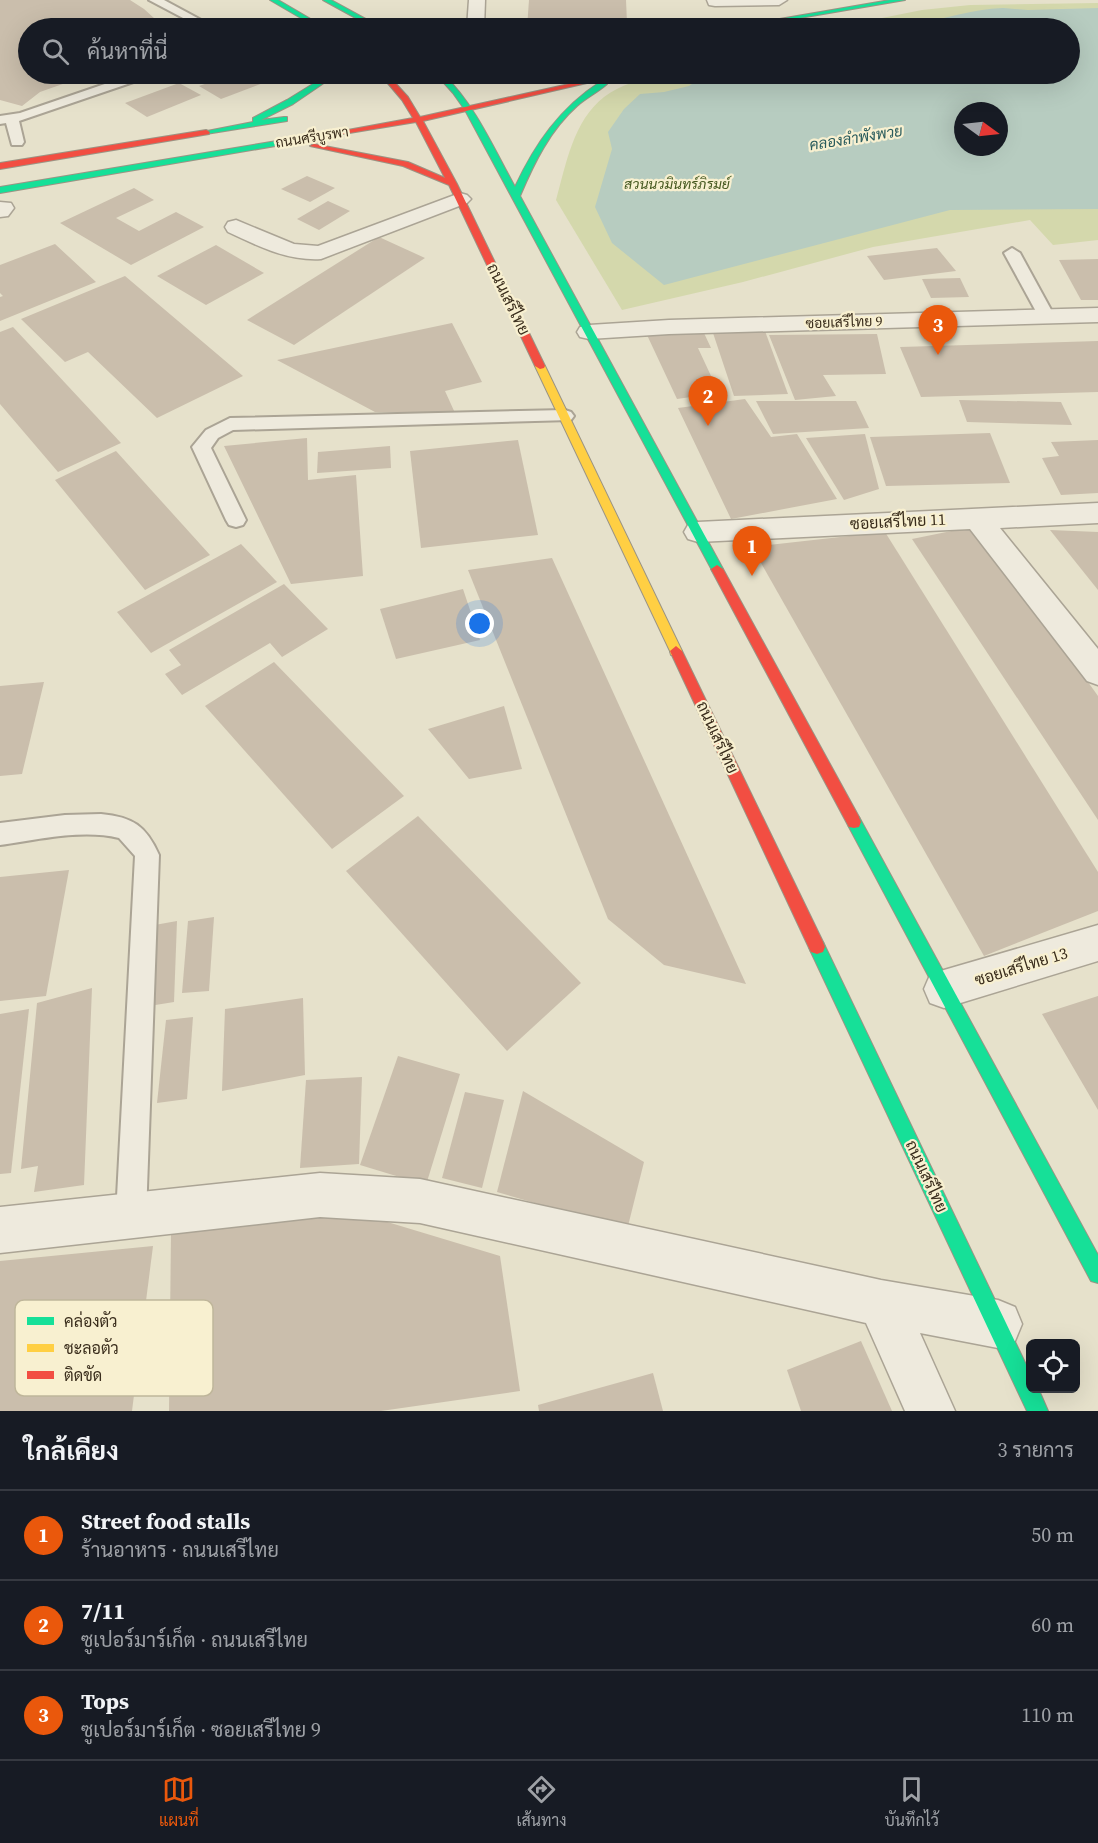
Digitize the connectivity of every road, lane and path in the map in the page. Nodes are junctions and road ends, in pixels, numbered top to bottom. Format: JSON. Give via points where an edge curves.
{"nodes":[{"id":1,"x":155,"y":0,"type":"edge"},
{"id":2,"x":273,"y":0,"type":"edge"},
{"id":3,"x":326,"y":0,"type":"edge"},
{"id":4,"x":477,"y":0,"type":"edge"},
{"id":5,"x":715,"y":0,"type":"edge"},
{"id":6,"x":779,"y":0,"type":"edge"},
{"id":7,"x":902,"y":0,"type":"edge"},
{"id":8,"x":841,"y":10,"type":"junction"},
{"id":9,"x":190,"y":18,"type":"edge"},
{"id":10,"x":304,"y":18,"type":"edge"},
{"id":11,"x":359,"y":18,"type":"edge"},
{"id":12,"x":476,"y":18,"type":"edge"},
{"id":13,"x":720,"y":18,"type":"edge"},
{"id":14,"x":792,"y":18,"type":"edge"},
{"id":15,"x":815,"y":18,"type":"edge"},
{"id":16,"x":116,"y":84,"type":"edge"},
{"id":17,"x":318,"y":84,"type":"edge"},
{"id":18,"x":395,"y":84,"type":"edge"},
{"id":19,"x":455,"y":84,"type":"edge"},
{"id":20,"x":580,"y":84,"type":"edge"},
{"id":21,"x":604,"y":84,"type":"edge"},
{"id":22,"x":462,"y":89,"type":"junction"},
{"id":23,"x":437,"y":94,"type":"dead end"},
{"id":24,"x":413,"y":99,"type":"junction"},
{"id":25,"x":387,"y":104,"type":"dead end"},
{"id":26,"x":469,"y":110,"type":"junction"},
{"id":27,"x":298,"y":117,"type":"dead end"},
{"id":28,"x":6,"y":119,"type":"edge"},
{"id":29,"x":420,"y":120,"type":"junction"},
{"id":30,"x":247,"y":125,"type":"junction"},
{"id":31,"x":105,"y":134,"type":"dead end"},
{"id":32,"x":183,"y":134,"type":"junction"},
{"id":33,"x":35,"y":140,"type":"dead end"},
{"id":34,"x":17,"y":142,"type":"junction"},
{"id":35,"x":283,"y":142,"type":"junction"},
{"id":36,"x":0,"y":144,"type":"edge"},
{"id":37,"x":180,"y":159,"type":"junction"},
{"id":38,"x":0,"y":166,"type":"edge"},
{"id":39,"x":457,"y":192,"type":"junction"},
{"id":40,"x":68,"y":193,"type":"dead end"},
{"id":41,"x":515,"y":196,"type":"junction"},
{"id":42,"x":3,"y":205,"type":"edge"},
{"id":43,"x":236,"y":227,"type":"dead end"},
{"id":44,"x":1012,"y":253,"type":"dead end"},
{"id":45,"x":1098,"y":315,"type":"edge"},
{"id":46,"x":1047,"y":317,"type":"junction"},
{"id":47,"x":589,"y":332,"type":"junction"},
{"id":48,"x":565,"y":416,"type":"junction"},
{"id":49,"x":1098,"y":513,"type":"edge"},
{"id":50,"x":976,"y":517,"type":"junction"},
{"id":51,"x":236,"y":520,"type":"dead end"},
{"id":52,"x":698,"y":532,"type":"junction"},
{"id":53,"x":1098,"y":672,"type":"edge"},
{"id":54,"x":0,"y":834,"type":"edge"},
{"id":55,"x":1098,"y":943,"type":"edge"},
{"id":56,"x":944,"y":989,"type":"junction"},
{"id":57,"x":131,"y":1216,"type":"junction"},
{"id":58,"x":0,"y":1230,"type":"edge"},
{"id":59,"x":1098,"y":1274,"type":"edge"},
{"id":60,"x":882,"y":1303,"type":"junction"},
{"id":61,"x":998,"y":1324,"type":"junction"},
{"id":62,"x":930,"y":1411,"type":"edge"},
{"id":63,"x":1038,"y":1411,"type":"edge"}],
"edges":[{"from":1,"to":9,"type":"lane"},
{"from":2,"to":10,"type":"main road"},
{"from":3,"to":11,"type":"main road"},
{"from":4,"to":12,"type":"street"},
{"from":5,"to":6,"type":"street"},
{"from":5,"to":13,"type":"street"},
{"from":7,"to":8,"type":"main road"},
{"from":8,"to":14,"type":"main road"},
{"from":8,"to":15,"type":"main road"},
{"from":16,"to":28,"type":"lane"},
{"from":17,"to":30,"type":"main road"},
{"from":18,"to":24,"type":"main road","name":"ถนนเสรีไทย"},
{"from":19,"to":22,"type":"main road"},
{"from":20,"to":26,"type":"main road","name":"ถนนศรีบูรพา"},
{"from":21,"to":41,"type":"main road","via":[[580,98],[564,114],[530,159]]},
{"from":22,"to":23,"type":"main road"},
{"from":22,"to":26,"type":"main road"},
{"from":24,"to":25,"type":"main road"},
{"from":24,"to":29,"type":"main road","name":"ถนนเสรีไทย"},
{"from":26,"to":29,"type":"main road","name":"ถนนศรีบูรพา"},
{"from":26,"to":41,"type":"main road"},
{"from":27,"to":30,"type":"main road","name":"ถนนศรีบูรพา"},
{"from":28,"to":34,"type":"lane"},
{"from":29,"to":35,"type":"main road","name":"ถนนศรีบูรพา"},
{"from":29,"to":39,"type":"main road","name":"ถนนเสรีไทย"},
{"from":30,"to":32,"type":"main road","name":"ถนนศรีบูรพา"},
{"from":31,"to":32,"type":"main road"},
{"from":32,"to":38,"type":"main road","name":"ถนนศรีบูรพา"},
{"from":33,"to":34,"type":"main road"},
{"from":34,"to":36,"type":"main road"},
{"from":35,"to":37,"type":"main road","name":"ถนนศรีบูรพา"},
{"from":35,"to":39,"type":"main road","via":[[405,164]]},
{"from":37,"to":40,"type":"main road","via":[[144,175]]},
{"from":37,"to":42,"type":"main road","name":"ถนนศรีบูรพา"},
{"from":39,"to":43,"type":"street","via":[[309,254],[290,251]]},
{"from":39,"to":48,"type":"main road","name":"ถนนเสรีไทย"},
{"from":41,"to":47,"type":"main road"},
{"from":44,"to":46,"type":"lane"},
{"from":45,"to":46,"type":"street","name":"ซอยเสรีไทย 9"},
{"from":46,"to":47,"type":"street","name":"ซอยเสรีไทย 9"},
{"from":47,"to":52,"type":"main road"},
{"from":48,"to":51,"type":"lane","via":[[230,424],[212,434],[201,447]]},
{"from":48,"to":61,"type":"main road","name":"ถนนเสรีไทย"},
{"from":49,"to":50,"type":"street","name":"ซอยเสรีไทย 11"},
{"from":50,"to":52,"type":"street","name":"ซอยเสรีไทย 11"},
{"from":50,"to":53,"type":"street"},
{"from":52,"to":56,"type":"main road"},
{"from":54,"to":57,"type":"lane","via":[[112,825],[127,830],[140,841],[147,855]]},
{"from":55,"to":56,"type":"street","name":"ซอยเสรีไทย 13"},
{"from":56,"to":59,"type":"main road"},
{"from":57,"to":58,"type":"street"},
{"from":57,"to":60,"type":"street","via":[[320,1195],[420,1201]]},
{"from":60,"to":61,"type":"street"},
{"from":60,"to":62,"type":"street"},
{"from":61,"to":63,"type":"main road","name":"ถนนเสรีไทย"}]}
